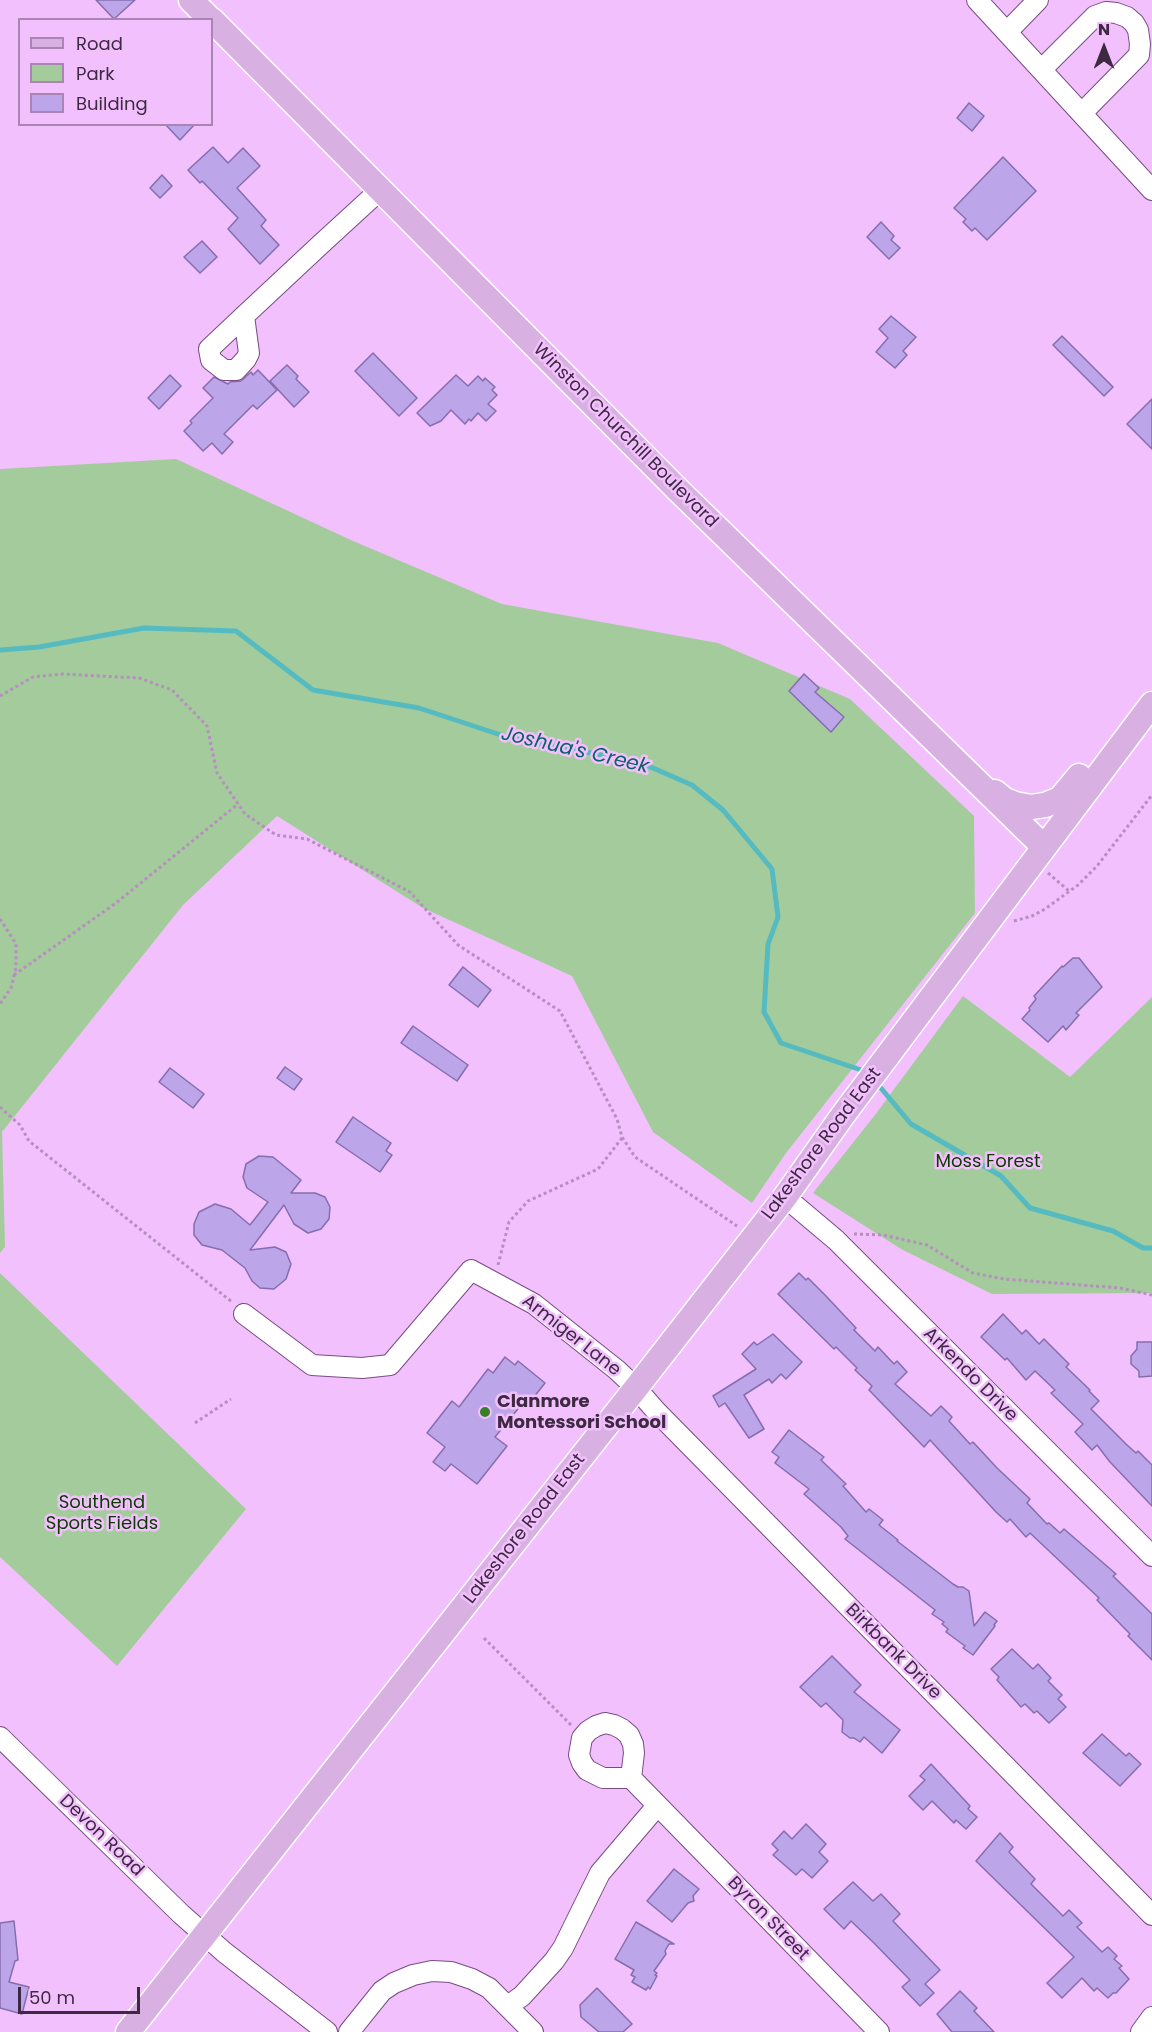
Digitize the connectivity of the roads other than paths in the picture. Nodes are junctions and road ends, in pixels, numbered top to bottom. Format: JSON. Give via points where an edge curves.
{"nodes":[{"id":1,"x":191,"y":0,"type":"edge"},
{"id":2,"x":977,"y":0,"type":"edge"},
{"id":3,"x":1038,"y":0,"type":"edge"},
{"id":4,"x":209,"y":18,"type":"edge"},
{"id":5,"x":213,"y":22,"type":"edge"},
{"id":6,"x":1007,"y":32,"type":"junction"},
{"id":7,"x":1042,"y":69,"type":"junction"},
{"id":8,"x":1082,"y":113,"type":"junction"},
{"id":9,"x":380,"y":189,"type":"junction"},
{"id":10,"x":1152,"y":189,"type":"edge"},
{"id":11,"x":244,"y":316,"type":"dead end"},
{"id":12,"x":1152,"y":704,"type":"edge"},
{"id":13,"x":1123,"y":741,"type":"junction"},
{"id":14,"x":963,"y":769,"type":"junction"},
{"id":15,"x":1044,"y":847,"type":"junction"},
{"id":16,"x":785,"y":1197,"type":"junction"},
{"id":17,"x":244,"y":1314,"type":"road end"},
{"id":18,"x":636,"y":1388,"type":"junction"},
{"id":19,"x":1152,"y":1556,"type":"edge"},
{"id":20,"x":0,"y":1737,"type":"edge"},
{"id":21,"x":631,"y":1778,"type":"dead end"},
{"id":22,"x":657,"y":1806,"type":"junction"},
{"id":23,"x":1152,"y":1915,"type":"edge"},
{"id":24,"x":205,"y":1934,"type":"junction"},
{"id":25,"x":508,"y":2006,"type":"junction"},
{"id":26,"x":1152,"y":2017,"type":"edge"},
{"id":27,"x":128,"y":2032,"type":"edge"},
{"id":28,"x":327,"y":2032,"type":"edge"},
{"id":29,"x":349,"y":2032,"type":"edge"},
{"id":30,"x":533,"y":2032,"type":"edge"},
{"id":31,"x":879,"y":2032,"type":"edge"},
{"id":32,"x":1141,"y":2032,"type":"edge"}],
"edges":[{"from":1,"to":4,"type":"main road","name":"Winston Churchill Boulevard"},
{"from":2,"to":6,"type":"street"},
{"from":3,"to":6,"type":"street"},
{"from":5,"to":9,"type":"main road","name":"Winston Churchill Boulevard"},
{"from":6,"to":7,"type":"street"},
{"from":7,"to":8,"type":"street"},
{"from":7,"to":8,"type":"street","via":[[1095,16],[1116,13],[1134,23],[1139,55]]},
{"from":8,"to":10,"type":"street"},
{"from":9,"to":11,"type":"street"},
{"from":9,"to":14,"type":"main road","name":"Winston Churchill Boulevard","via":[[677,489]]},
{"from":12,"to":13,"type":"main road","name":"Lakeshore Road East"},
{"from":13,"to":14,"type":"main road","via":[[1106,740],[1065,794],[1045,806],[1031,807],[1005,800]]},
{"from":13,"to":15,"type":"main road","name":"Lakeshore Road East"},
{"from":14,"to":15,"type":"main road","name":"Winston Churchill Boulevard"},
{"from":15,"to":16,"type":"main road","name":"Lakeshore Road East"},
{"from":16,"to":18,"type":"main road","name":"Lakeshore Road East"},
{"from":16,"to":19,"type":"street","name":"Arkendo Drive","via":[[836,1240]]},
{"from":17,"to":18,"type":"street","name":"Armiger Lane","via":[[312,1365],[390,1365],[471,1270],[534,1304]]},
{"from":18,"to":23,"type":"street","name":"Birkbank Drive"},
{"from":18,"to":24,"type":"main road","name":"Lakeshore Road East"},
{"from":20,"to":24,"type":"street","name":"Devon Road"},
{"from":21,"to":22,"type":"street","name":"Byron Street"},
{"from":22,"to":25,"type":"street","via":[[600,1873],[554,1961]]},
{"from":22,"to":31,"type":"street","name":"Byron Street"},
{"from":24,"to":27,"type":"main road","name":"Lakeshore Road East"},
{"from":24,"to":28,"type":"street","name":"Devon Road"},
{"from":25,"to":29,"type":"street","via":[[472,1978],[432,1971],[413,1975],[382,1991]]},
{"from":25,"to":30,"type":"street"},
{"from":26,"to":32,"type":"street"}]}
